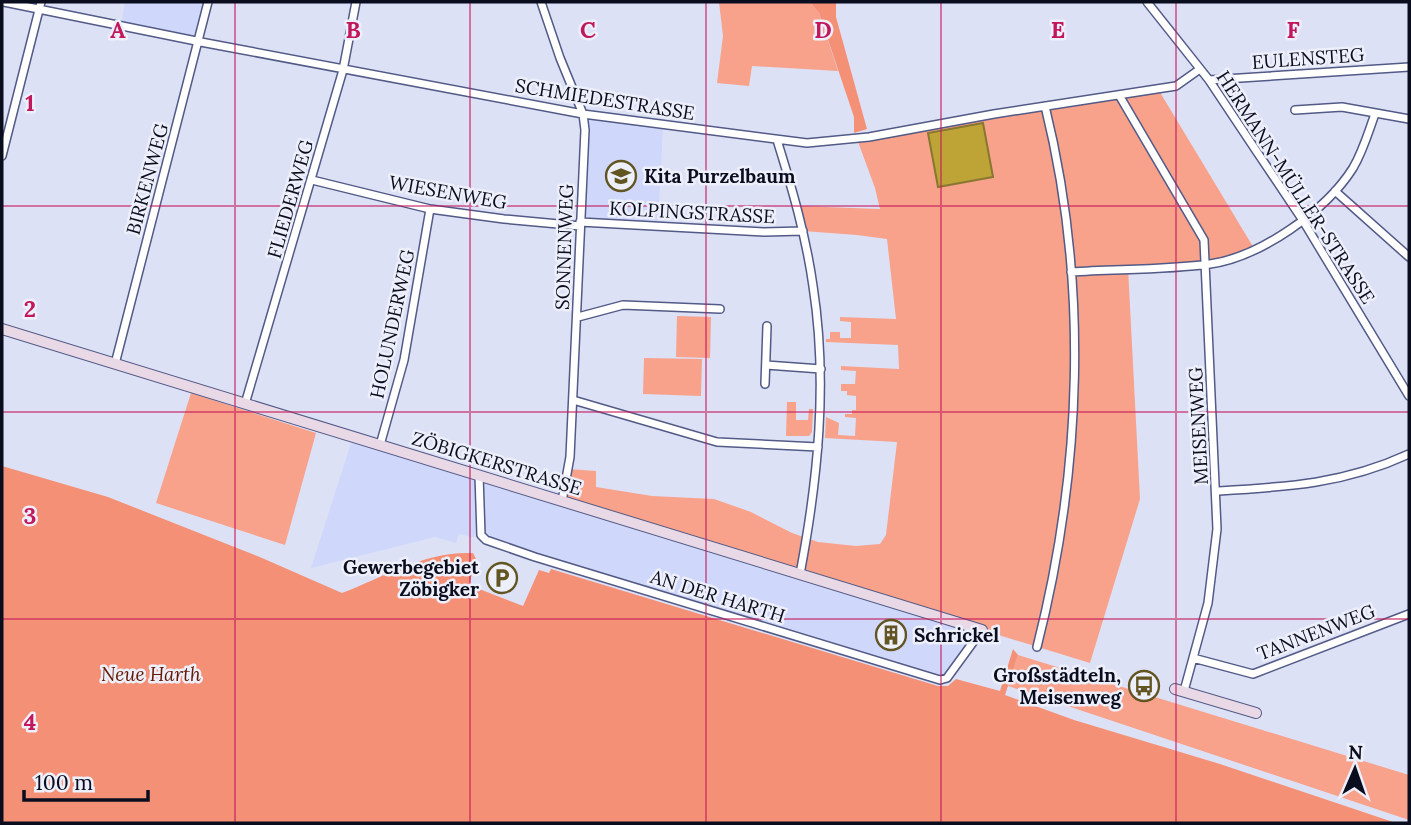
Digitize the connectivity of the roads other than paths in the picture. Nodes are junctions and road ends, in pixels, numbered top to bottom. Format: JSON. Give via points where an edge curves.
{"nodes":[{"id":1,"x":4,"y":2,"type":"edge"},
{"id":2,"x":208,"y":2,"type":"edge"},
{"id":3,"x":356,"y":2,"type":"edge"},
{"id":4,"x":541,"y":2,"type":"edge"},
{"id":5,"x":1159,"y":2,"type":"edge"},
{"id":6,"x":1149,"y":4,"type":"edge"},
{"id":7,"x":40,"y":5,"type":"edge"},
{"id":8,"x":199,"y":42,"type":"junction"},
{"id":9,"x":1409,"y":67,"type":"edge"},
{"id":10,"x":343,"y":69,"type":"junction"},
{"id":11,"x":1200,"y":69,"type":"junction"},
{"id":12,"x":1209,"y":80,"type":"junction"},
{"id":13,"x":1119,"y":95,"type":"junction"},
{"id":14,"x":1045,"y":106,"type":"junction"},
{"id":15,"x":1295,"y":110,"type":"dead end"},
{"id":16,"x":583,"y":114,"type":"junction"},
{"id":17,"x":1375,"y":114,"type":"junction"},
{"id":18,"x":1409,"y":119,"type":"edge"},
{"id":19,"x":777,"y":140,"type":"junction"},
{"id":20,"x":2,"y":156,"type":"edge"},
{"id":21,"x":312,"y":180,"type":"junction"},
{"id":22,"x":1335,"y":191,"type":"junction"},
{"id":23,"x":430,"y":209,"type":"junction"},
{"id":24,"x":1302,"y":219,"type":"junction"},
{"id":25,"x":580,"y":224,"type":"junction"},
{"id":26,"x":803,"y":231,"type":"junction"},
{"id":27,"x":1409,"y":257,"type":"edge"},
{"id":28,"x":1204,"y":264,"type":"junction"},
{"id":29,"x":1071,"y":272,"type":"junction"},
{"id":30,"x":720,"y":309,"type":"dead end"},
{"id":31,"x":578,"y":317,"type":"junction"},
{"id":32,"x":767,"y":326,"type":"dead end"},
{"id":33,"x":2,"y":329,"type":"edge"},
{"id":34,"x":115,"y":364,"type":"junction"},
{"id":35,"x":766,"y":365,"type":"junction"},
{"id":36,"x":821,"y":369,"type":"junction"},
{"id":37,"x":765,"y":384,"type":"dead end"},
{"id":38,"x":1408,"y":391,"type":"edge"},
{"id":39,"x":573,"y":400,"type":"junction"},
{"id":40,"x":245,"y":404,"type":"junction"},
{"id":41,"x":380,"y":445,"type":"junction"},
{"id":42,"x":818,"y":447,"type":"junction"},
{"id":43,"x":1409,"y":454,"type":"edge"},
{"id":44,"x":479,"y":475,"type":"junction"},
{"id":45,"x":1217,"y":491,"type":"junction"},
{"id":46,"x":562,"y":501,"type":"junction"},
{"id":47,"x":800,"y":574,"type":"junction"},
{"id":48,"x":1409,"y":614,"type":"edge"},
{"id":49,"x":982,"y":630,"type":"joint"},
{"id":50,"x":1037,"y":647,"type":"dead end"},
{"id":51,"x":1193,"y":658,"type":"junction"},
{"id":52,"x":1180,"y":690,"type":"joint"},
{"id":53,"x":1256,"y":713,"type":"dead end"}],
"edges":[{"from":1,"to":7,"type":"street","name":"SCHMIEDESTRASSE"},
{"from":2,"to":8,"type":"street","name":"BIRKENWEG"},
{"from":3,"to":10,"type":"street","name":"FLIEDERWEG"},
{"from":4,"to":16,"type":"street","name":"SONNENWEG"},
{"from":5,"to":6,"type":"street"},
{"from":6,"to":11,"type":"street","name":"HERMANN-MÜLLER-STRASSE"},
{"from":7,"to":8,"type":"street","name":"SCHMIEDESTRASSE"},
{"from":7,"to":20,"type":"street"},
{"from":8,"to":10,"type":"street","name":"SCHMIEDESTRASSE"},
{"from":8,"to":34,"type":"street","name":"BIRKENWEG"},
{"from":9,"to":12,"type":"street","name":"EULENSTEG"},
{"from":10,"to":16,"type":"street","name":"SCHMIEDESTRASSE"},
{"from":10,"to":21,"type":"street","name":"FLIEDERWEG"},
{"from":11,"to":12,"type":"street","name":"HERMANN-MÜLLER-STRASSE"},
{"from":11,"to":13,"type":"street","name":"SCHMIEDESTRASSE","via":[[1176,86]]},
{"from":12,"to":24,"type":"street","name":"HERMANN-MÜLLER-STRASSE"},
{"from":13,"to":14,"type":"street","name":"SCHMIEDESTRASSE"},
{"from":13,"to":28,"type":"street","name":"MEISENWEG","via":[[1204,240]]},
{"from":14,"to":19,"type":"street","name":"SCHMIEDESTRASSE","via":[[869,137],[807,143]]},
{"from":14,"to":29,"type":"street","via":[[1062,187]]},
{"from":15,"to":17,"type":"street","via":[[1342,107]]},
{"from":16,"to":19,"type":"street","name":"SCHMIEDESTRASSE"},
{"from":16,"to":25,"type":"street","name":"SONNENWEG"},
{"from":17,"to":18,"type":"street"},
{"from":17,"to":22,"type":"street","via":[[1362,152]]},
{"from":19,"to":26,"type":"street"},
{"from":21,"to":23,"type":"street","name":"WIESENWEG"},
{"from":21,"to":40,"type":"street","name":"FLIEDERWEG"},
{"from":22,"to":24,"type":"street"},
{"from":22,"to":27,"type":"street"},
{"from":23,"to":25,"type":"street","name":"WIESENWEG"},
{"from":23,"to":41,"type":"street","name":"HOLUNDERWEG","via":[[404,360]]},
{"from":24,"to":28,"type":"street","via":[[1254,250]]},
{"from":24,"to":38,"type":"street","name":"HERMANN-MÜLLER-STRASSE"},
{"from":25,"to":26,"type":"street","name":"KOLPINGSTRASSE"},
{"from":25,"to":31,"type":"street","name":"SONNENWEG"},
{"from":26,"to":36,"type":"street","via":[[814,288]]},
{"from":28,"to":29,"type":"street"},
{"from":28,"to":45,"type":"street","name":"MEISENWEG"},
{"from":29,"to":50,"type":"street","via":[[1075,353],[1070,466],[1060,545]]},
{"from":30,"to":31,"type":"street","via":[[623,305]]},
{"from":31,"to":39,"type":"street","name":"SONNENWEG"},
{"from":32,"to":35,"type":"street"},
{"from":33,"to":34,"type":"main road","name":"ZÖBIGKERSTRASSE"},
{"from":34,"to":40,"type":"main road","name":"ZÖBIGKERSTRASSE"},
{"from":35,"to":36,"type":"street"},
{"from":35,"to":37,"type":"street"},
{"from":36,"to":42,"type":"street"},
{"from":39,"to":42,"type":"street","via":[[717,442]]},
{"from":39,"to":46,"type":"street","name":"SONNENWEG"},
{"from":40,"to":41,"type":"main road","name":"ZÖBIGKERSTRASSE"},
{"from":41,"to":44,"type":"main road","name":"ZÖBIGKERSTRASSE"},
{"from":42,"to":47,"type":"street"},
{"from":43,"to":45,"type":"street","via":[[1325,482]]},
{"from":44,"to":46,"type":"main road","name":"ZÖBIGKERSTRASSE"},
{"from":44,"to":49,"type":"street","name":"AN DER HARTH","via":[[481,535],[542,559],[940,680],[947,678]]},
{"from":45,"to":51,"type":"street","name":"MEISENWEG","via":[[1214,566]]},
{"from":46,"to":47,"type":"main road","name":"ZÖBIGKERSTRASSE"},
{"from":47,"to":49,"type":"main road","name":"ZÖBIGKERSTRASSE"},
{"from":48,"to":51,"type":"street","name":"TANNENWEG","via":[[1253,674]]},
{"from":51,"to":52,"type":"street","name":"MEISENWEG"},
{"from":52,"to":53,"type":"main road"}]}
